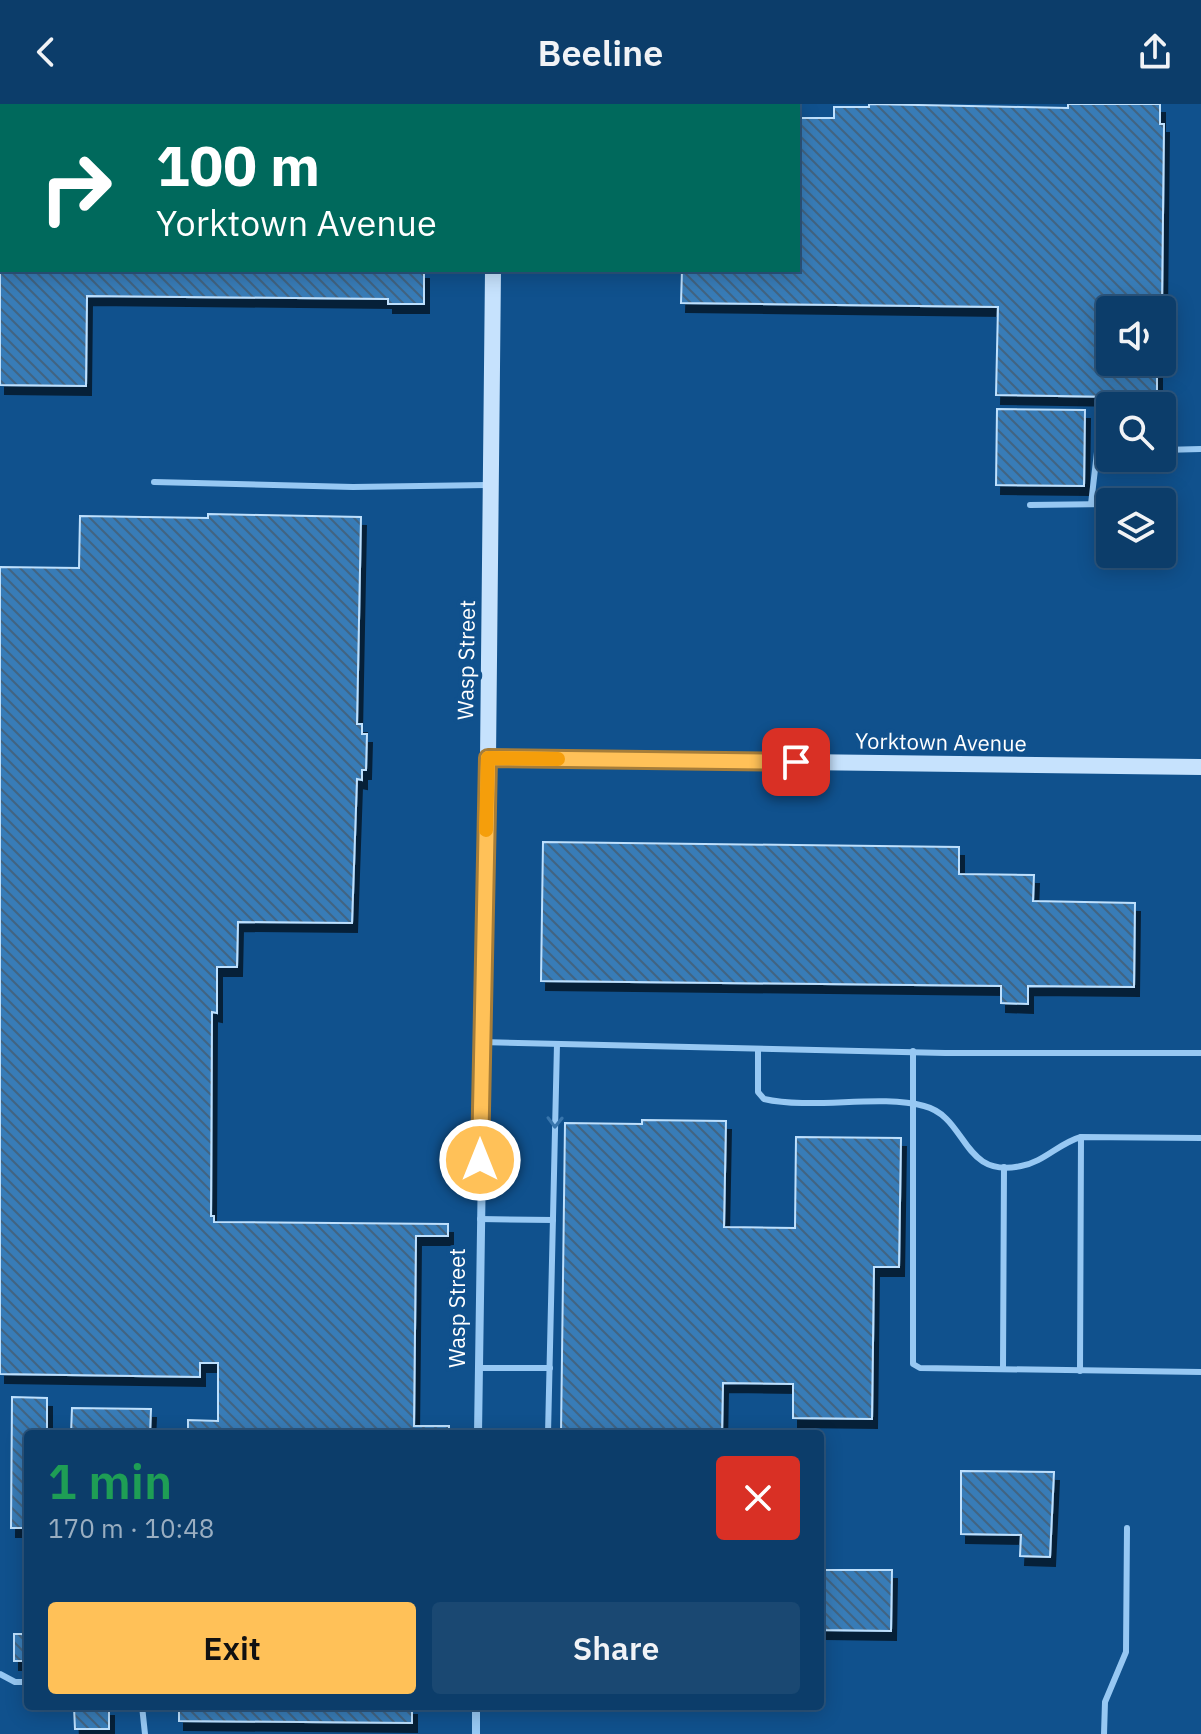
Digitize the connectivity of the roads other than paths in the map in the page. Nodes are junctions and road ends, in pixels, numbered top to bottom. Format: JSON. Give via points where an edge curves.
{"nodes":[{"id":1,"x":493,"y":272,"type":"edge"},
{"id":2,"x":1201,"y":449,"type":"edge"},
{"id":3,"x":1176,"y":450,"type":"edge"},
{"id":4,"x":1096,"y":461,"type":"edge"},
{"id":5,"x":154,"y":482,"type":"dead end"},
{"id":6,"x":491,"y":485,"type":"junction"},
{"id":7,"x":1091,"y":504,"type":"junction"},
{"id":8,"x":1096,"y":504,"type":"edge"},
{"id":9,"x":1030,"y":505,"type":"dead end"},
{"id":10,"x":488,"y":758,"type":"junction"},
{"id":11,"x":1201,"y":767,"type":"edge"},
{"id":12,"x":481,"y":1042,"type":"junction"},
{"id":13,"x":557,"y":1044,"type":"junction"},
{"id":14,"x":758,"y":1049,"type":"junction"},
{"id":15,"x":913,"y":1051,"type":"junction"},
{"id":16,"x":1201,"y":1053,"type":"edge"},
{"id":17,"x":912,"y":1104,"type":"junction"},
{"id":18,"x":1081,"y":1137,"type":"junction"},
{"id":19,"x":1201,"y":1138,"type":"edge"},
{"id":20,"x":1004,"y":1167,"type":"junction"},
{"id":21,"x":480,"y":1219,"type":"junction"},
{"id":22,"x":553,"y":1220,"type":"junction"},
{"id":23,"x":479,"y":1368,"type":"junction"},
{"id":24,"x":550,"y":1368,"type":"junction"},
{"id":25,"x":1003,"y":1369,"type":"junction"},
{"id":26,"x":1080,"y":1371,"type":"junction"},
{"id":27,"x":1201,"y":1372,"type":"edge"},
{"id":28,"x":478,"y":1430,"type":"edge"},
{"id":29,"x":548,"y":1430,"type":"edge"},
{"id":30,"x":1127,"y":1528,"type":"dead end"},
{"id":31,"x":0,"y":1674,"type":"edge"},
{"id":32,"x":24,"y":1682,"type":"edge"},
{"id":33,"x":142,"y":1710,"type":"edge"},
{"id":34,"x":476,"y":1710,"type":"edge"},
{"id":35,"x":145,"y":1734,"type":"edge"},
{"id":36,"x":476,"y":1734,"type":"edge"},
{"id":37,"x":1104,"y":1734,"type":"edge"}],
"edges":[{"from":1,"to":6,"type":"main road","name":"Wasp Street"},
{"from":2,"to":3,"type":"lane"},
{"from":4,"to":7,"type":"lane"},
{"from":5,"to":6,"type":"lane"},
{"from":6,"to":10,"type":"main road","name":"Wasp Street"},
{"from":7,"to":8,"type":"lane"},
{"from":7,"to":9,"type":"lane"},
{"from":10,"to":11,"type":"main road","name":"Yorktown Avenue"},
{"from":10,"to":12,"type":"street","name":"Wasp Street"},
{"from":12,"to":13,"type":"lane"},
{"from":12,"to":21,"type":"street","name":"Wasp Street"},
{"from":13,"to":14,"type":"lane"},
{"from":13,"to":22,"type":"lane","one_way":true},
{"from":14,"to":15,"type":"lane"},
{"from":14,"to":17,"type":"lane","via":[[758,1092],[764,1099]]},
{"from":15,"to":16,"type":"lane"},
{"from":15,"to":17,"type":"lane"},
{"from":17,"to":20,"type":"lane","via":[[935,1110],[982,1163]]},
{"from":17,"to":25,"type":"lane","via":[[910,1356],[920,1368]]},
{"from":18,"to":19,"type":"lane"},
{"from":18,"to":20,"type":"lane","via":[[1034,1163]]},
{"from":18,"to":26,"type":"lane"},
{"from":20,"to":25,"type":"lane"},
{"from":21,"to":22,"type":"lane"},
{"from":21,"to":23,"type":"street","name":"Wasp Street"},
{"from":22,"to":24,"type":"lane"},
{"from":23,"to":24,"type":"lane"},
{"from":23,"to":28,"type":"street","name":"Wasp Street"},
{"from":24,"to":29,"type":"lane"},
{"from":25,"to":26,"type":"lane"},
{"from":26,"to":27,"type":"lane"},
{"from":30,"to":37,"type":"lane","via":[[1126,1652],[1105,1702]]},
{"from":31,"to":32,"type":"lane"},
{"from":33,"to":35,"type":"lane"},
{"from":34,"to":36,"type":"street"}]}
